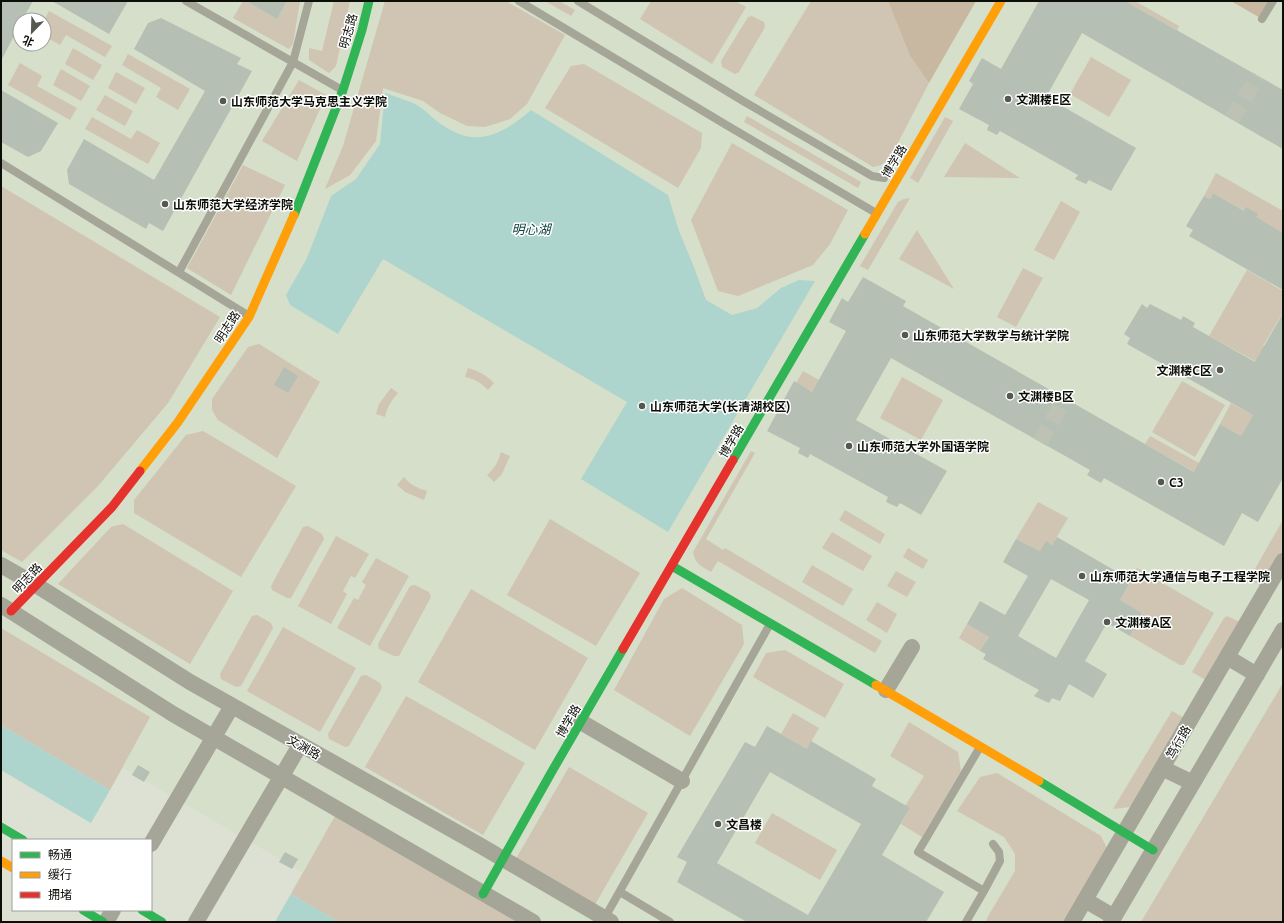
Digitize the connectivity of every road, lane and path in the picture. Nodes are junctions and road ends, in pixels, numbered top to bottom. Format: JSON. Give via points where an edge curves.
{"nodes":[{"id":1,"x":186,"y":1,"type":"edge"},
{"id":2,"x":309,"y":1,"type":"edge"},
{"id":3,"x":369,"y":1,"type":"edge"},
{"id":4,"x":519,"y":1,"type":"edge"},
{"id":5,"x":578,"y":1,"type":"edge"},
{"id":6,"x":1001,"y":1,"type":"edge"},
{"id":7,"x":1273,"y":1,"type":"edge"},
{"id":8,"x":1262,"y":19,"type":"dead end"},
{"id":9,"x":293,"y":62,"type":"junction"},
{"id":10,"x":343,"y":90,"type":"junction"},
{"id":11,"x":1,"y":163,"type":"edge"},
{"id":12,"x":884,"y":178,"type":"dead end"},
{"id":13,"x":877,"y":213,"type":"junction"},
{"id":14,"x":178,"y":272,"type":"junction"},
{"id":15,"x":249,"y":317,"type":"junction"},
{"id":16,"x":1283,"y":561,"type":"edge"},
{"id":17,"x":1,"y":565,"type":"edge"},
{"id":18,"x":672,"y":566,"type":"junction"},
{"id":19,"x":36,"y":585,"type":"junction"},
{"id":20,"x":6,"y":608,"type":"edge"},
{"id":21,"x":771,"y":623,"type":"junction"},
{"id":22,"x":1283,"y":630,"type":"edge"},
{"id":23,"x":912,"y":647,"type":"dead end"},
{"id":24,"x":1227,"y":657,"type":"junction"},
{"id":25,"x":1257,"y":674,"type":"junction"},
{"id":26,"x":886,"y":690,"type":"junction"},
{"id":27,"x":232,"y":706,"type":"junction"},
{"id":28,"x":581,"y":722,"type":"junction"},
{"id":29,"x":214,"y":737,"type":"junction"},
{"id":30,"x":300,"y":745,"type":"junction"},
{"id":31,"x":980,"y":746,"type":"junction"},
{"id":32,"x":1162,"y":768,"type":"junction"},
{"id":33,"x":282,"y":776,"type":"junction"},
{"id":34,"x":682,"y":781,"type":"junction"},
{"id":35,"x":1193,"y":783,"type":"junction"},
{"id":36,"x":1,"y":827,"type":"edge"},
{"id":37,"x":1124,"y":832,"type":"junction"},
{"id":38,"x":21,"y":839,"type":"edge"},
{"id":39,"x":152,"y":842,"type":"edge"},
{"id":40,"x":993,"y":844,"type":"dead end"},
{"id":41,"x":1153,"y":850,"type":"junction"},
{"id":42,"x":502,"y":858,"type":"junction"},
{"id":43,"x":1,"y":861,"type":"edge"},
{"id":44,"x":12,"y":867,"type":"edge"},
{"id":45,"x":984,"y":891,"type":"junction"},
{"id":46,"x":620,"y":892,"type":"junction"},
{"id":47,"x":483,"y":894,"type":"junction"},
{"id":48,"x":1085,"y":900,"type":"junction"},
{"id":49,"x":85,"y":911,"type":"edge"},
{"id":50,"x":112,"y":911,"type":"edge"},
{"id":51,"x":144,"y":911,"type":"edge"},
{"id":52,"x":1113,"y":919,"type":"edge"},
{"id":53,"x":606,"y":921,"type":"edge"},
{"id":54,"x":104,"y":922,"type":"edge"},
{"id":55,"x":162,"y":922,"type":"edge"},
{"id":56,"x":196,"y":922,"type":"edge"},
{"id":57,"x":534,"y":922,"type":"edge"},
{"id":58,"x":670,"y":922,"type":"edge"},
{"id":59,"x":966,"y":922,"type":"edge"},
{"id":60,"x":1072,"y":922,"type":"edge"}],
"edges":[{"from":1,"to":9,"type":"lane"},
{"from":2,"to":9,"type":"lane"},
{"from":3,"to":10,"type":"street","name":"明志路"},
{"from":4,"to":13,"type":"lane"},
{"from":5,"to":12,"type":"lane","via":[[872,176]]},
{"from":6,"to":13,"type":"street","name":"博学路"},
{"from":7,"to":8,"type":"lane"},
{"from":9,"to":10,"type":"lane"},
{"from":9,"to":14,"type":"lane"},
{"from":10,"to":15,"type":"street","name":"明志路","via":[[304,195]]},
{"from":11,"to":14,"type":"lane"},
{"from":13,"to":18,"type":"street","name":"博学路"},
{"from":14,"to":15,"type":"lane"},
{"from":15,"to":19,"type":"street","name":"明志路","via":[[178,422],[112,507]]},
{"from":16,"to":24,"type":"street","name":"笃行路"},
{"from":17,"to":19,"type":"street","name":"文渊路"},
{"from":18,"to":21,"type":"street"},
{"from":18,"to":28,"type":"street","name":"博学路"},
{"from":19,"to":20,"type":"street","name":"明志路"},
{"from":19,"to":27,"type":"street","name":"文渊路"},
{"from":20,"to":29,"type":"street","via":[[173,714]]},
{"from":21,"to":26,"type":"street"},
{"from":21,"to":34,"type":"lane"},
{"from":22,"to":25,"type":"street"},
{"from":23,"to":26,"type":"street"},
{"from":24,"to":25,"type":"street"},
{"from":24,"to":32,"type":"street","name":"笃行路"},
{"from":25,"to":35,"type":"street"},
{"from":26,"to":31,"type":"street"},
{"from":27,"to":29,"type":"street"},
{"from":27,"to":30,"type":"street","name":"文渊路"},
{"from":28,"to":34,"type":"street"},
{"from":28,"to":42,"type":"street","name":"博学路"},
{"from":29,"to":33,"type":"street"},
{"from":29,"to":39,"type":"street"},
{"from":30,"to":33,"type":"street"},
{"from":30,"to":42,"type":"street","name":"文渊路"},
{"from":31,"to":37,"type":"street"},
{"from":31,"to":45,"type":"lane","via":[[918,852]]},
{"from":32,"to":35,"type":"street"},
{"from":32,"to":37,"type":"street","name":"笃行路"},
{"from":33,"to":47,"type":"street"},
{"from":33,"to":56,"type":"street"},
{"from":34,"to":46,"type":"lane"},
{"from":35,"to":41,"type":"street"},
{"from":36,"to":38,"type":"street"},
{"from":37,"to":41,"type":"street"},
{"from":37,"to":48,"type":"street","name":"笃行路"},
{"from":40,"to":45,"type":"lane","via":[[999,852],[1000,861]]},
{"from":41,"to":52,"type":"street"},
{"from":42,"to":47,"type":"street","name":"博学路"},
{"from":42,"to":53,"type":"street","name":"文渊路"},
{"from":43,"to":44,"type":"street"},
{"from":45,"to":59,"type":"lane"},
{"from":46,"to":53,"type":"lane"},
{"from":46,"to":58,"type":"lane"},
{"from":47,"to":57,"type":"street"},
{"from":48,"to":52,"type":"street"},
{"from":48,"to":60,"type":"street","name":"笃行路"},
{"from":49,"to":54,"type":"street"},
{"from":50,"to":54,"type":"street"},
{"from":51,"to":55,"type":"street"}]}
